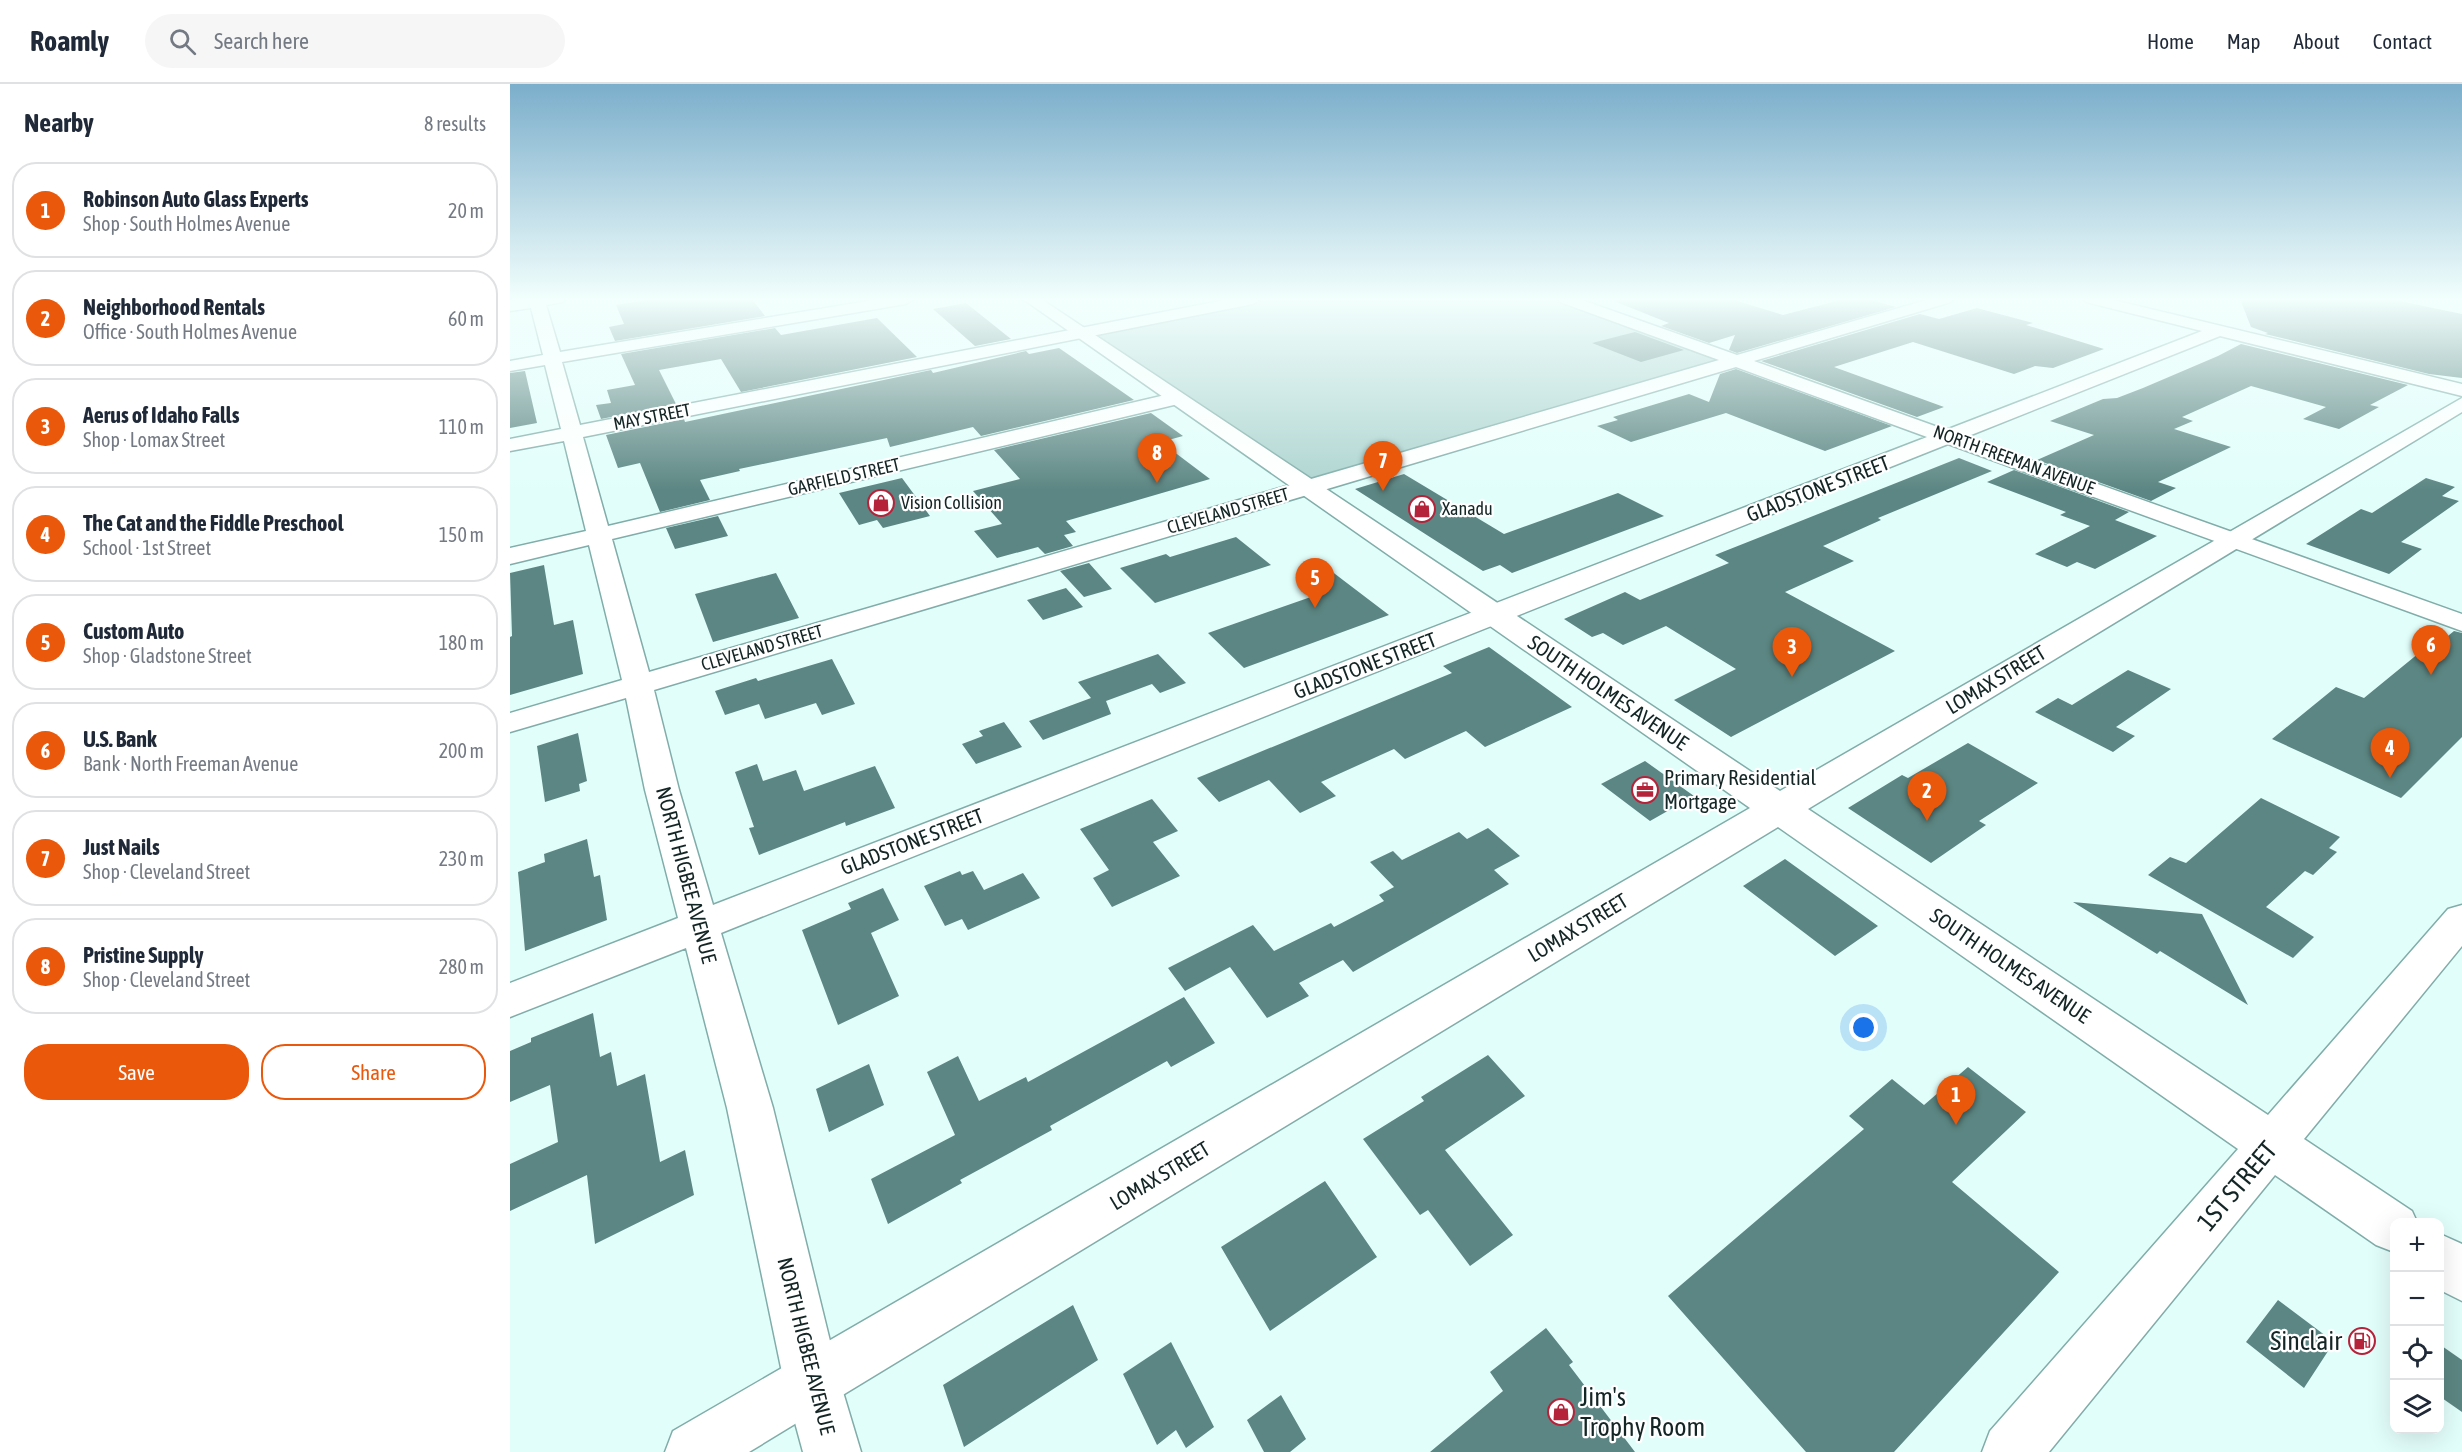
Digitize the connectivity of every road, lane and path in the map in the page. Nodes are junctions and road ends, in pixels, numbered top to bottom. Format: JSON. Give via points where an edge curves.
{"nodes":[{"id":1,"x":527,"y":363,"type":"edge"},
{"id":2,"x":554,"y":363,"type":"edge"},
{"id":3,"x":927,"y":363,"type":"edge"},
{"id":4,"x":1125,"y":363,"type":"edge"},
{"id":5,"x":1734,"y":363,"type":"edge"},
{"id":6,"x":1739,"y":363,"type":"edge"},
{"id":7,"x":2137,"y":363,"type":"edge"},
{"id":8,"x":2352,"y":363,"type":"edge"},
{"id":9,"x":510,"y":366,"type":"edge"},
{"id":10,"x":2462,"y":390,"type":"edge"},
{"id":11,"x":1178,"y":398,"type":"junction"},
{"id":12,"x":2462,"y":404,"type":"edge"},
{"id":13,"x":572,"y":432,"type":"junction"},
{"id":14,"x":1950,"y":437,"type":"junction"},
{"id":15,"x":510,"y":445,"type":"edge"},
{"id":16,"x":1309,"y":488,"type":"junction"},
{"id":17,"x":598,"y":535,"type":"junction"},
{"id":18,"x":2233,"y":540,"type":"junction"},
{"id":19,"x":510,"y":556,"type":"edge"},
{"id":20,"x":1494,"y":615,"type":"junction"},
{"id":21,"x":2462,"y":623,"type":"edge"},
{"id":22,"x":638,"y":685,"type":"junction"},
{"id":23,"x":510,"y":723,"type":"edge"},
{"id":24,"x":1777,"y":809,"type":"junction"},
{"id":25,"x":2462,"y":920,"type":"edge"},
{"id":26,"x":699,"y":925,"type":"junction"},
{"id":27,"x":510,"y":1000,"type":"edge"},
{"id":28,"x":2273,"y":1143,"type":"junction"},
{"id":29,"x":2390,"y":1225,"type":"edge"},
{"id":30,"x":2444,"y":1262,"type":"edge"},
{"id":31,"x":2462,"y":1275,"type":"edge"},
{"id":32,"x":812,"y":1382,"type":"junction"},
{"id":33,"x":694,"y":1452,"type":"edge"},
{"id":34,"x":832,"y":1452,"type":"edge"},
{"id":35,"x":2011,"y":1452,"type":"edge"}],
"edges":[{"from":1,"to":9,"type":"street"},
{"from":2,"to":13,"type":"street","name":"NORTH HIGBEE AVENUE"},
{"from":3,"to":13,"type":"street","name":"MAY STREET"},
{"from":4,"to":11,"type":"street","name":"SOUTH HOLMES AVENUE"},
{"from":5,"to":16,"type":"street","name":"CLEVELAND STREET"},
{"from":6,"to":14,"type":"street","name":"NORTH FREEMAN AVENUE"},
{"from":7,"to":14,"type":"street","name":"GLADSTONE STREET"},
{"from":8,"to":10,"type":"street"},
{"from":11,"to":16,"type":"street","name":"SOUTH HOLMES AVENUE"},
{"from":11,"to":17,"type":"street","name":"GARFIELD STREET"},
{"from":12,"to":18,"type":"street","name":"LOMAX STREET"},
{"from":13,"to":15,"type":"street","name":"MAY STREET"},
{"from":13,"to":17,"type":"street","name":"NORTH HIGBEE AVENUE"},
{"from":14,"to":18,"type":"street","name":"NORTH FREEMAN AVENUE"},
{"from":14,"to":20,"type":"street","name":"GLADSTONE STREET"},
{"from":16,"to":20,"type":"street","name":"SOUTH HOLMES AVENUE"},
{"from":16,"to":22,"type":"street","name":"CLEVELAND STREET"},
{"from":17,"to":19,"type":"street","name":"GARFIELD STREET"},
{"from":17,"to":22,"type":"street","name":"NORTH HIGBEE AVENUE"},
{"from":18,"to":21,"type":"street","name":"NORTH FREEMAN AVENUE"},
{"from":18,"to":24,"type":"street","name":"LOMAX STREET"},
{"from":20,"to":24,"type":"street","name":"SOUTH HOLMES AVENUE"},
{"from":20,"to":26,"type":"street","name":"GLADSTONE STREET"},
{"from":22,"to":23,"type":"street","name":"CLEVELAND STREET"},
{"from":22,"to":26,"type":"street","name":"NORTH HIGBEE AVENUE"},
{"from":24,"to":28,"type":"street","name":"SOUTH HOLMES AVENUE"},
{"from":24,"to":32,"type":"street","name":"LOMAX STREET"},
{"from":25,"to":28,"type":"street","name":"1ST STREET"},
{"from":26,"to":27,"type":"street","name":"GLADSTONE STREET"},
{"from":26,"to":32,"type":"street","name":"NORTH HIGBEE AVENUE","via":[[750,1108]]},
{"from":28,"to":29,"type":"street","name":"SOUTH HOLMES AVENUE"},
{"from":28,"to":35,"type":"street","name":"1ST STREET"},
{"from":30,"to":31,"type":"street"},
{"from":32,"to":33,"type":"street","name":"LOMAX STREET"},
{"from":32,"to":34,"type":"street","name":"NORTH HIGBEE AVENUE"}]}
